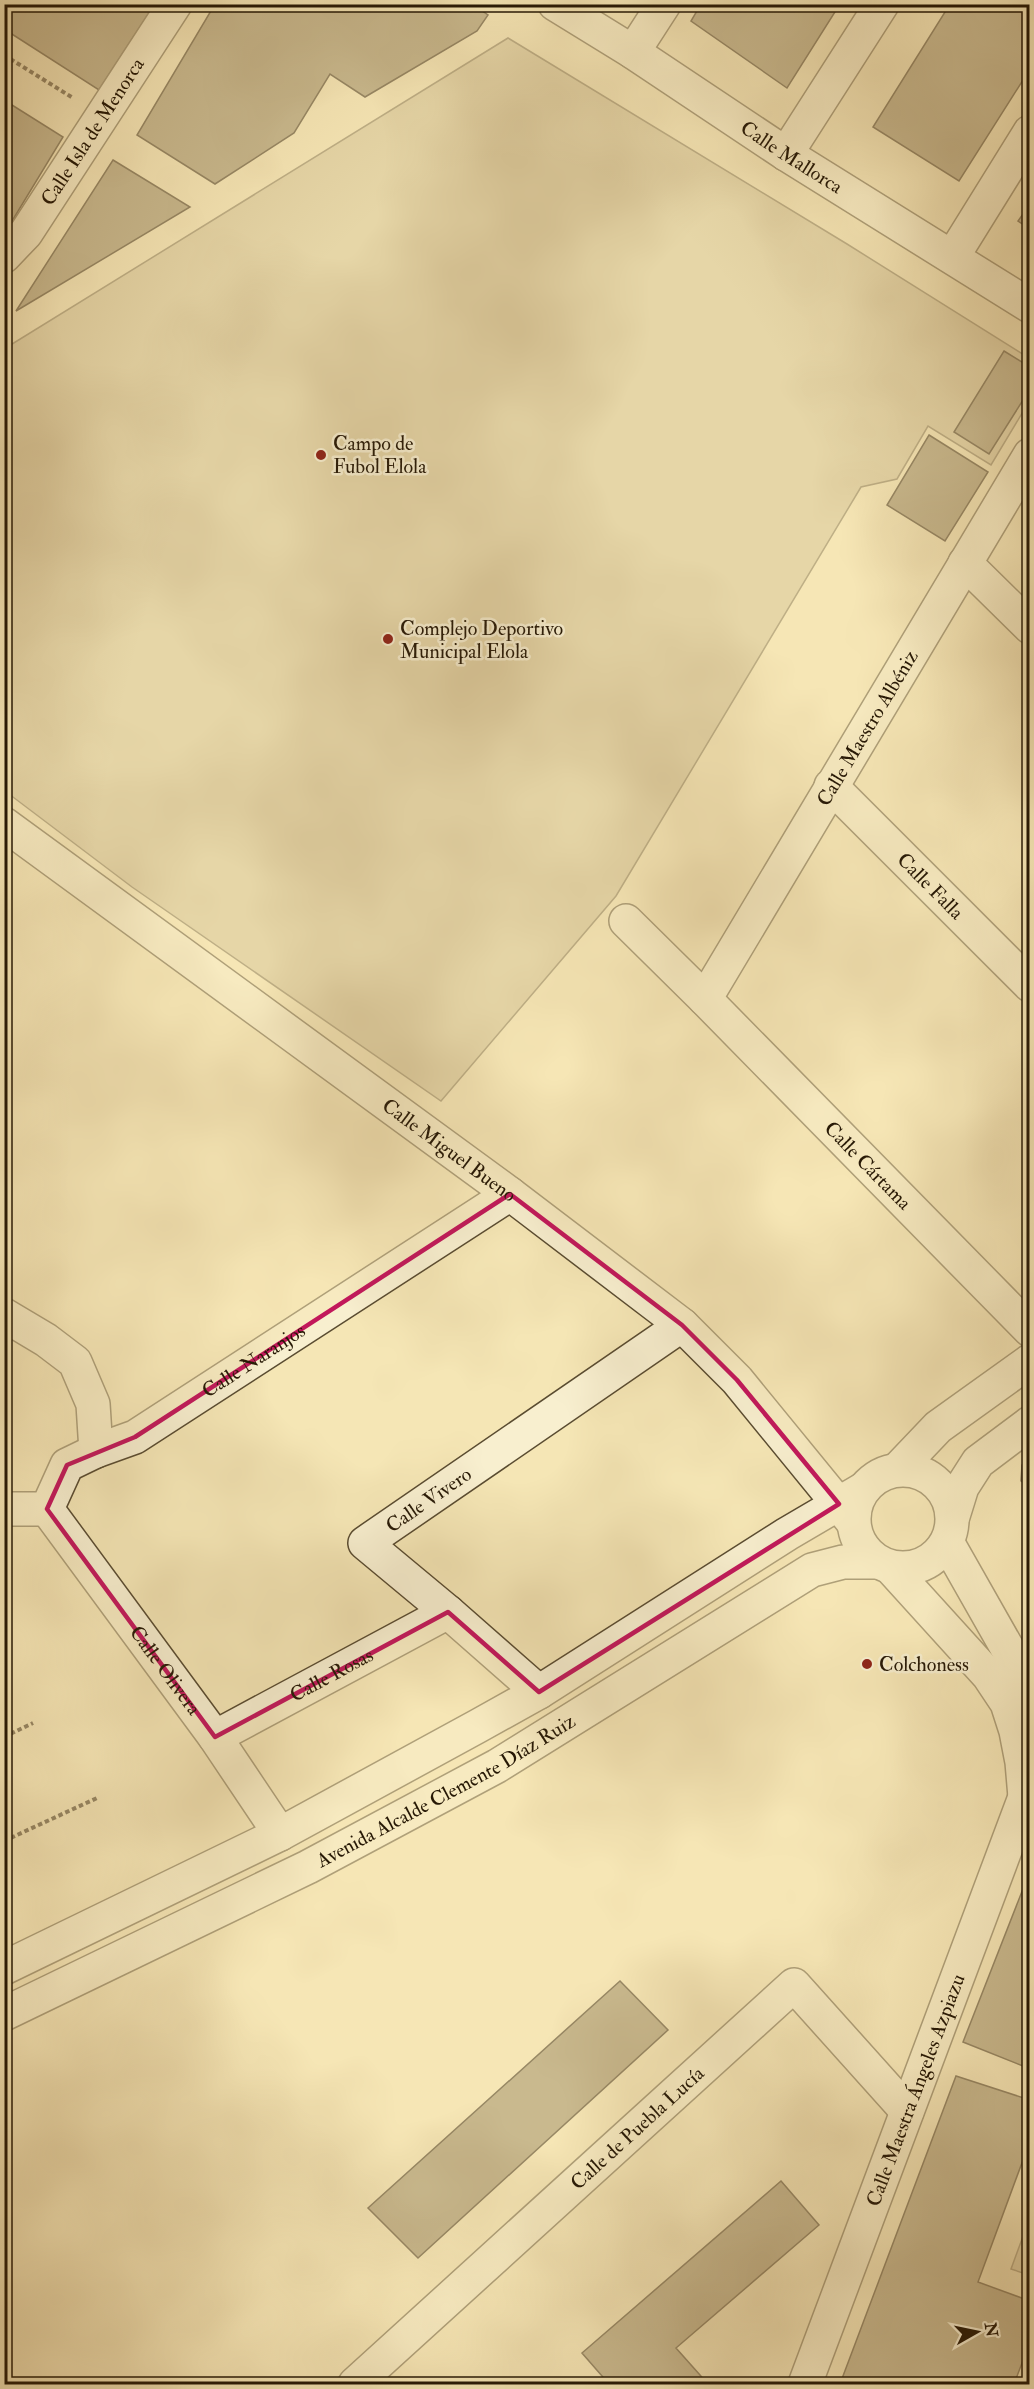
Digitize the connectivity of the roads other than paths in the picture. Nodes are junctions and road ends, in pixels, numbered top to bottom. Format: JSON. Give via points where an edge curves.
{"nodes":[{"id":1,"x":175,"y":4,"type":"edge"},
{"id":2,"x":555,"y":4,"type":"edge"},
{"id":3,"x":664,"y":4,"type":"edge"},
{"id":4,"x":882,"y":4,"type":"edge"},
{"id":5,"x":633,"y":52,"type":"junction"},
{"id":6,"x":1029,"y":132,"type":"edge"},
{"id":7,"x":786,"y":154,"type":"junction"},
{"id":8,"x":4,"y":256,"type":"edge"},
{"id":9,"x":953,"y":256,"type":"junction"},
{"id":10,"x":1029,"y":306,"type":"edge"},
{"id":11,"x":1029,"y":455,"type":"edge"},
{"id":12,"x":965,"y":563,"type":"junction"},
{"id":13,"x":1029,"y":627,"type":"edge"},
{"id":14,"x":831,"y":786,"type":"junction"},
{"id":15,"x":4,"y":824,"type":"edge"},
{"id":16,"x":626,"y":921,"type":"dead end"},
{"id":17,"x":1029,"y":985,"type":"edge"},
{"id":18,"x":705,"y":999,"type":"junction"},
{"id":19,"x":510,"y":1194,"type":"junction"},
{"id":20,"x":4,"y":1315,"type":"edge"},
{"id":21,"x":682,"y":1325,"type":"junction"},
{"id":22,"x":1029,"y":1330,"type":"edge"},
{"id":23,"x":1029,"y":1361,"type":"edge"},
{"id":24,"x":1029,"y":1423,"type":"edge"},
{"id":25,"x":96,"y":1451,"type":"junction"},
{"id":26,"x":898,"y":1469,"type":"junction"},
{"id":27,"x":851,"y":1505,"type":"junction"},
{"id":28,"x":4,"y":1509,"type":"edge"},
{"id":29,"x":47,"y":1509,"type":"junction"},
{"id":30,"x":950,"y":1529,"type":"junction"},
{"id":31,"x":884,"y":1565,"type":"junction"},
{"id":32,"x":448,"y":1612,"type":"junction"},
{"id":33,"x":1022,"y":1671,"type":"edge"},
{"id":34,"x":539,"y":1692,"type":"junction"},
{"id":35,"x":1029,"y":1709,"type":"edge"},
{"id":36,"x":215,"y":1737,"type":"junction"},
{"id":37,"x":1028,"y":1790,"type":"edge"},
{"id":38,"x":280,"y":1834,"type":"junction"},
{"id":39,"x":4,"y":1968,"type":"edge"},
{"id":40,"x":4,"y":2014,"type":"edge"},
{"id":41,"x":907,"y":2111,"type":"junction"},
{"id":42,"x":355,"y":2385,"type":"edge"},
{"id":43,"x":805,"y":2385,"type":"edge"}],
"edges":[{"from":1,"to":8,"type":"street","name":"Calle Isla de Menorca","via":[[26,233]]},
{"from":2,"to":5,"type":"street","name":"Calle Mallorca"},
{"from":3,"to":5,"type":"street"},
{"from":4,"to":7,"type":"street"},
{"from":5,"to":7,"type":"street","name":"Calle Mallorca"},
{"from":6,"to":9,"type":"street"},
{"from":7,"to":9,"type":"street","name":"Calle Mallorca"},
{"from":9,"to":10,"type":"street","name":"Calle Mallorca"},
{"from":11,"to":12,"type":"street","name":"Calle Maestro Albéniz"},
{"from":12,"to":13,"type":"street"},
{"from":12,"to":14,"type":"street","name":"Calle Maestro Albéniz"},
{"from":14,"to":17,"type":"street","name":"Calle Falla"},
{"from":14,"to":18,"type":"street","name":"Calle Maestro Albéniz"},
{"from":15,"to":19,"type":"street","name":"Calle Miguel Bueno"},
{"from":16,"to":18,"type":"street","name":"Calle Cártama"},
{"from":18,"to":22,"type":"street","name":"Calle Cártama"},
{"from":19,"to":21,"type":"street","name":"Calle Miguel Bueno"},
{"from":19,"to":25,"type":"street","name":"Calle Naranjos","via":[[135,1437]]},
{"from":20,"to":25,"type":"street","via":[[75,1362],[93,1404]]},
{"from":21,"to":27,"type":"street","name":"Calle Miguel Bueno"},
{"from":21,"to":32,"type":"street","name":"Calle Vivero","via":[[365,1543]]},
{"from":23,"to":26,"type":"street","via":[[938,1426]]},
{"from":24,"to":30,"type":"street","via":[[978,1462],[962,1487]]},
{"from":25,"to":29,"type":"street","name":"Calle Naranjos","via":[[67,1465]]},
{"from":26,"to":27,"type":"street","via":[[881,1474]]},
{"from":26,"to":30,"type":"street","via":[[927,1476],[940,1486],[949,1500]]},
{"from":27,"to":31,"type":"street","via":[[857,1538],[865,1551]]},
{"from":27,"to":34,"type":"street","name":"Avenida Alcalde Clemente Díaz Ruiz","via":[[787,1534]]},
{"from":28,"to":29,"type":"street"},
{"from":29,"to":36,"type":"street","name":"Calle Olivera"},
{"from":30,"to":31,"type":"street","via":[[937,1556],[924,1564],[908,1569]]},
{"from":30,"to":33,"type":"street"},
{"from":31,"to":37,"type":"street","name":"Calle Maestra Ángeles Azpiazu","via":[[989,1676],[1007,1703]]},
{"from":31,"to":40,"type":"street","name":"Avenida Alcalde Clemente Díaz Ruiz","via":[[843,1562],[812,1570],[497,1766],[308,1868]]},
{"from":32,"to":34,"type":"street","name":"Calle Vivero"},
{"from":32,"to":36,"type":"street","name":"Calle Rosas"},
{"from":33,"to":35,"type":"street"},
{"from":34,"to":38,"type":"street","name":"Avenida Alcalde Clemente Díaz Ruiz"},
{"from":36,"to":38,"type":"street","name":"Calle Olivera"},
{"from":37,"to":41,"type":"street","name":"Calle Maestra Ángeles Azpiazu"},
{"from":38,"to":39,"type":"street","name":"Avenida Alcalde Clemente Díaz Ruiz"},
{"from":41,"to":42,"type":"street","name":"Calle de Puebla Lucía","via":[[794,1985]]},
{"from":41,"to":43,"type":"street","name":"Calle Maestra Ángeles Azpiazu"}]}
